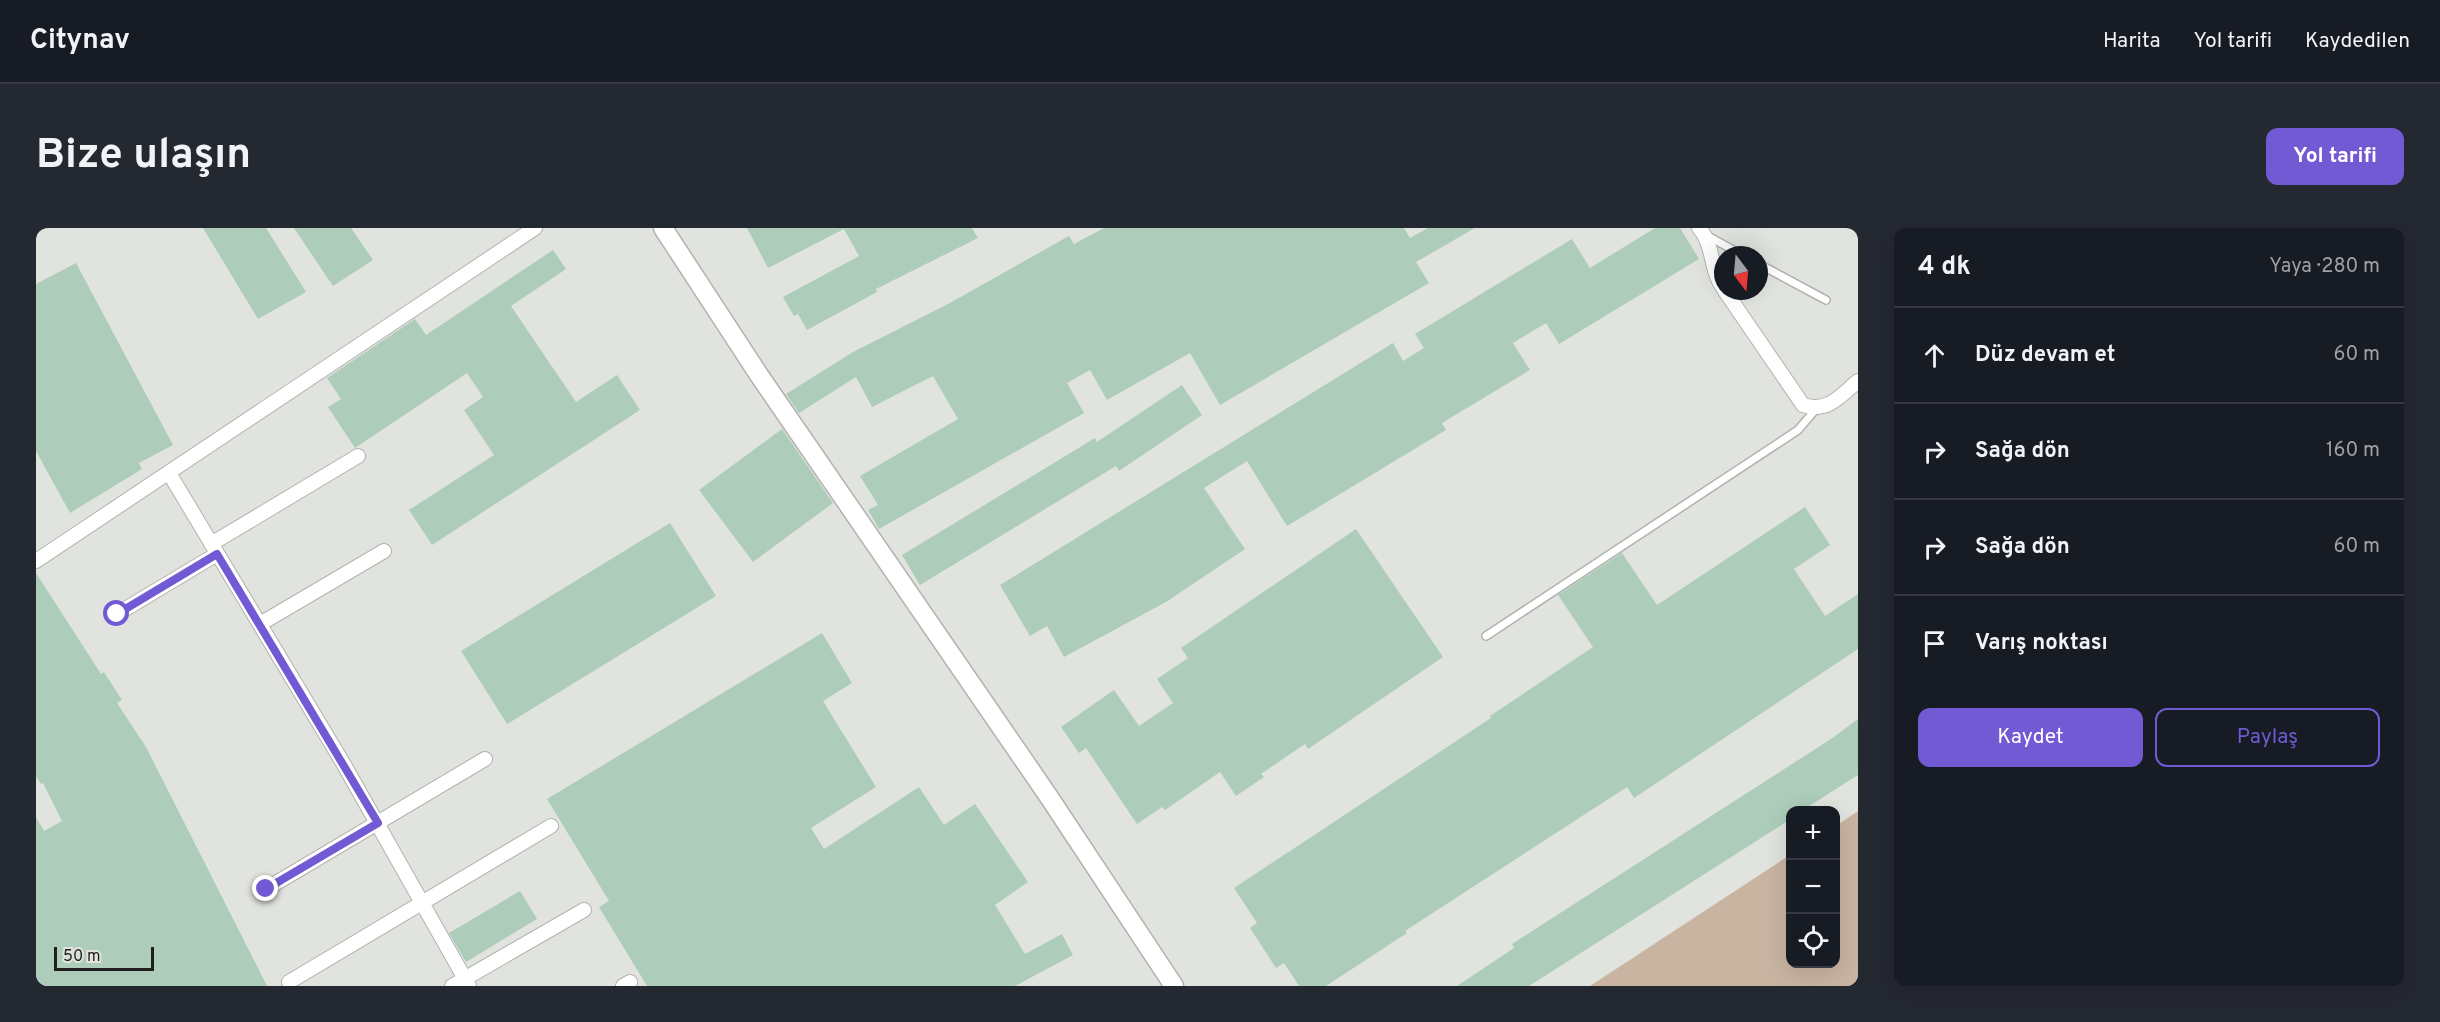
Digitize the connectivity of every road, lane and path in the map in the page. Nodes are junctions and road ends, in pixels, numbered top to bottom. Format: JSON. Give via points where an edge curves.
{"nodes":[{"id":1,"x":535,"y":228,"type":"edge"},
{"id":2,"x":663,"y":228,"type":"edge"},
{"id":3,"x":1702,"y":232,"type":"edge"},
{"id":4,"x":1726,"y":246,"type":"edge"},
{"id":5,"x":1768,"y":269,"type":"edge"},
{"id":6,"x":1714,"y":272,"type":"edge"},
{"id":7,"x":1731,"y":300,"type":"edge"},
{"id":8,"x":1826,"y":300,"type":"dead end"},
{"id":9,"x":1858,"y":381,"type":"edge"},
{"id":10,"x":1816,"y":409,"type":"junction"},
{"id":11,"x":358,"y":456,"type":"dead end"},
{"id":12,"x":169,"y":473,"type":"junction"},
{"id":13,"x":214,"y":549,"type":"junction"},
{"id":14,"x":384,"y":551,"type":"dead end"},
{"id":15,"x":36,"y":561,"type":"edge"},
{"id":16,"x":117,"y":614,"type":"dead end"},
{"id":17,"x":260,"y":624,"type":"junction"},
{"id":18,"x":1486,"y":636,"type":"dead end"},
{"id":19,"x":485,"y":759,"type":"dead end"},
{"id":20,"x":378,"y":823,"type":"junction"},
{"id":21,"x":551,"y":826,"type":"dead end"},
{"id":22,"x":266,"y":889,"type":"dead end"},
{"id":23,"x":423,"y":902,"type":"junction"},
{"id":24,"x":584,"y":910,"type":"dead end"},
{"id":25,"x":289,"y":982,"type":"dead end"},
{"id":26,"x":467,"y":982,"type":"edge"},
{"id":27,"x":452,"y":986,"type":"edge"},
{"id":28,"x":1174,"y":986,"type":"edge"}],
"edges":[{"from":1,"to":12,"type":"street"},
{"from":2,"to":28,"type":"street"},
{"from":3,"to":4,"type":"lane"},
{"from":3,"to":6,"type":"street"},
{"from":5,"to":8,"type":"lane"},
{"from":7,"to":10,"type":"street","via":[[1803,405]]},
{"from":9,"to":10,"type":"street","via":[[1830,405]]},
{"from":10,"to":18,"type":"lane","via":[[1798,430]]},
{"from":11,"to":13,"type":"street"},
{"from":12,"to":13,"type":"street"},
{"from":12,"to":15,"type":"street"},
{"from":13,"to":16,"type":"street"},
{"from":13,"to":17,"type":"street"},
{"from":14,"to":17,"type":"street"},
{"from":17,"to":20,"type":"street"},
{"from":19,"to":20,"type":"street"},
{"from":20,"to":22,"type":"street"},
{"from":20,"to":23,"type":"street"},
{"from":21,"to":23,"type":"street"},
{"from":23,"to":25,"type":"street"},
{"from":23,"to":26,"type":"street"},
{"from":24,"to":26,"type":"street"},
{"from":26,"to":27,"type":"street"}]}
